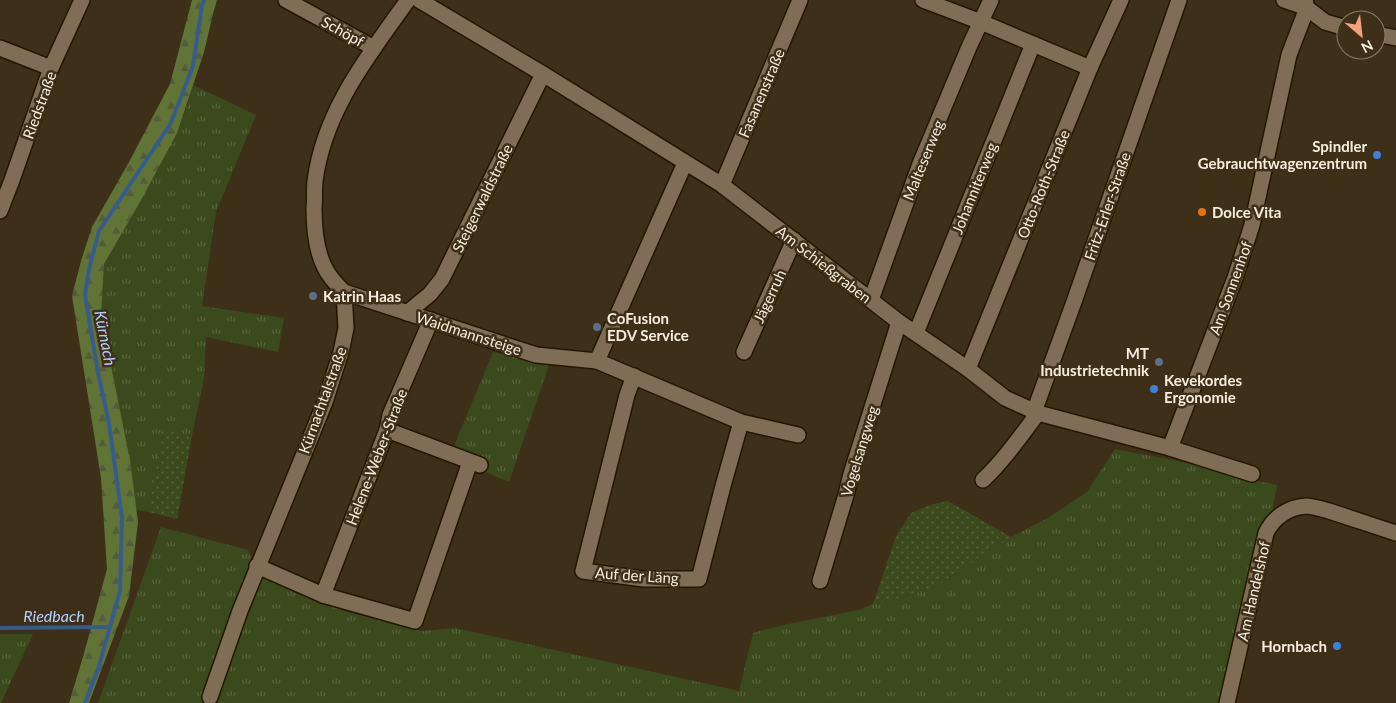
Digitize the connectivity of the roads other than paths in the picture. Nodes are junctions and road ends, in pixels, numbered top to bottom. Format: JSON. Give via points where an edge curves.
{"nodes":[{"id":1,"x":82,"y":0,"type":"edge"},
{"id":2,"x":286,"y":0,"type":"edge"},
{"id":3,"x":408,"y":0,"type":"edge"},
{"id":4,"x":419,"y":0,"type":"edge"},
{"id":5,"x":800,"y":0,"type":"edge"},
{"id":6,"x":923,"y":0,"type":"edge"},
{"id":7,"x":991,"y":0,"type":"edge"},
{"id":8,"x":1121,"y":0,"type":"edge"},
{"id":9,"x":1179,"y":0,"type":"edge"},
{"id":10,"x":1284,"y":0,"type":"edge"},
{"id":11,"x":1306,"y":4,"type":"edge"},
{"id":12,"x":981,"y":22,"type":"junction"},
{"id":13,"x":1336,"y":25,"type":"edge"},
{"id":14,"x":1033,"y":44,"type":"junction"},
{"id":15,"x":0,"y":48,"type":"edge"},
{"id":16,"x":374,"y":48,"type":"junction"},
{"id":17,"x":52,"y":68,"type":"junction"},
{"id":18,"x":1090,"y":68,"type":"junction"},
{"id":19,"x":543,"y":74,"type":"junction"},
{"id":20,"x":685,"y":163,"type":"junction"},
{"id":21,"x":722,"y":186,"type":"junction"},
{"id":22,"x":0,"y":211,"type":"edge"},
{"id":23,"x":794,"y":240,"type":"junction"},
{"id":24,"x":344,"y":292,"type":"junction"},
{"id":25,"x":871,"y":300,"type":"junction"},
{"id":26,"x":407,"y":313,"type":"junction"},
{"id":27,"x":432,"y":320,"type":"junction"},
{"id":28,"x":899,"y":322,"type":"junction"},
{"id":29,"x":916,"y":333,"type":"junction"},
{"id":30,"x":744,"y":352,"type":"dead end"},
{"id":31,"x":597,"y":361,"type":"junction"},
{"id":32,"x":968,"y":370,"type":"junction"},
{"id":33,"x":634,"y":376,"type":"junction"},
{"id":34,"x":1036,"y":413,"type":"junction"},
{"id":35,"x":741,"y":422,"type":"junction"},
{"id":36,"x":387,"y":430,"type":"junction"},
{"id":37,"x":798,"y":434,"type":"dead end"},
{"id":38,"x":1170,"y":448,"type":"junction"},
{"id":39,"x":1252,"y":474,"type":"dead end"},
{"id":40,"x":983,"y":480,"type":"dead end"},
{"id":41,"x":1396,"y":533,"type":"edge"},
{"id":42,"x":257,"y":566,"type":"junction"},
{"id":43,"x":820,"y":580,"type":"dead end"},
{"id":44,"x":323,"y":595,"type":"junction"},
{"id":45,"x":210,"y":697,"type":"dead end"},
{"id":46,"x":1227,"y":703,"type":"edge"}],
"edges":[{"from":1,"to":17,"type":"street","name":"Riedstraße"},
{"from":2,"to":16,"type":"street","name":"Schöpf"},
{"from":3,"to":16,"type":"street"},
{"from":4,"to":19,"type":"street","name":"Am Schießgraben"},
{"from":5,"to":21,"type":"street","name":"Fasanenstraße"},
{"from":6,"to":12,"type":"street"},
{"from":7,"to":12,"type":"street","name":"Malteserweg"},
{"from":8,"to":18,"type":"street","name":"Otto-Roth-Straße"},
{"from":9,"to":34,"type":"street","name":"Fritz-Erler-Straße"},
{"from":10,"to":11,"type":"street"},
{"from":11,"to":13,"type":"street","via":[[1326,22]]},
{"from":11,"to":38,"type":"street","name":"Am Sonnenhof","via":[[1289,55],[1252,225]]},
{"from":12,"to":14,"type":"street"},
{"from":12,"to":25,"type":"street","name":"Malteserweg","via":[[920,164]]},
{"from":14,"to":18,"type":"street"},
{"from":14,"to":29,"type":"street","name":"Johanniterweg"},
{"from":15,"to":17,"type":"street"},
{"from":16,"to":24,"type":"street","via":[[331,120],[315,182],[314,228],[319,248],[325,268]]},
{"from":17,"to":22,"type":"street","name":"Riedstraße"},
{"from":18,"to":32,"type":"street","name":"Otto-Roth-Straße"},
{"from":19,"to":20,"type":"street","name":"Am Schießgraben"},
{"from":19,"to":26,"type":"street","name":"Steigerwaldstraße","via":[[442,279]]},
{"from":20,"to":21,"type":"street","name":"Am Schießgraben"},
{"from":20,"to":31,"type":"street"},
{"from":21,"to":23,"type":"street","name":"Am Schießgraben"},
{"from":23,"to":25,"type":"street","name":"Am Schießgraben"},
{"from":23,"to":30,"type":"street","name":"Jägerruh"},
{"from":24,"to":26,"type":"street","name":"Waidmannsteige"},
{"from":24,"to":42,"type":"street","name":"Kürnachtalstraße","via":[[346,328],[341,352],[325,402]]},
{"from":25,"to":28,"type":"street","name":"Am Schießgraben"},
{"from":26,"to":27,"type":"street","name":"Waidmannsteige"},
{"from":27,"to":31,"type":"street","name":"Waidmannsteige","via":[[536,355]]},
{"from":27,"to":36,"type":"street","name":"Helene-Weber-Straße","via":[[390,415]]},
{"from":28,"to":29,"type":"street","name":"Am Schießgraben"},
{"from":28,"to":43,"type":"street","name":"Vogelsangweg"},
{"from":29,"to":32,"type":"street","name":"Am Schießgraben"},
{"from":31,"to":33,"type":"street","name":"Waidmannsteige"},
{"from":32,"to":34,"type":"street","name":"Am Schießgraben","via":[[1005,398]]},
{"from":33,"to":35,"type":"street","name":"Waidmannsteige"},
{"from":33,"to":35,"type":"street","name":"Auf der Läng","via":[[583,571],[644,579],[699,579]]},
{"from":34,"to":38,"type":"street","name":"Am Schießgraben"},
{"from":34,"to":40,"type":"street","name":"Fritz-Erler-Straße","via":[[996,468]]},
{"from":35,"to":37,"type":"street","name":"Waidmannsteige"},
{"from":36,"to":44,"type":"street","name":"Helene-Weber-Straße"},
{"from":36,"to":44,"type":"street","via":[[475,464],[415,621]]},
{"from":38,"to":39,"type":"street","name":"Am Schießgraben"},
{"from":41,"to":46,"type":"street","name":"Am Handelshof","via":[[1308,506],[1288,511],[1270,524]]},
{"from":42,"to":44,"type":"street"},
{"from":42,"to":45,"type":"street","name":"Kürnachtalstraße"}]}
